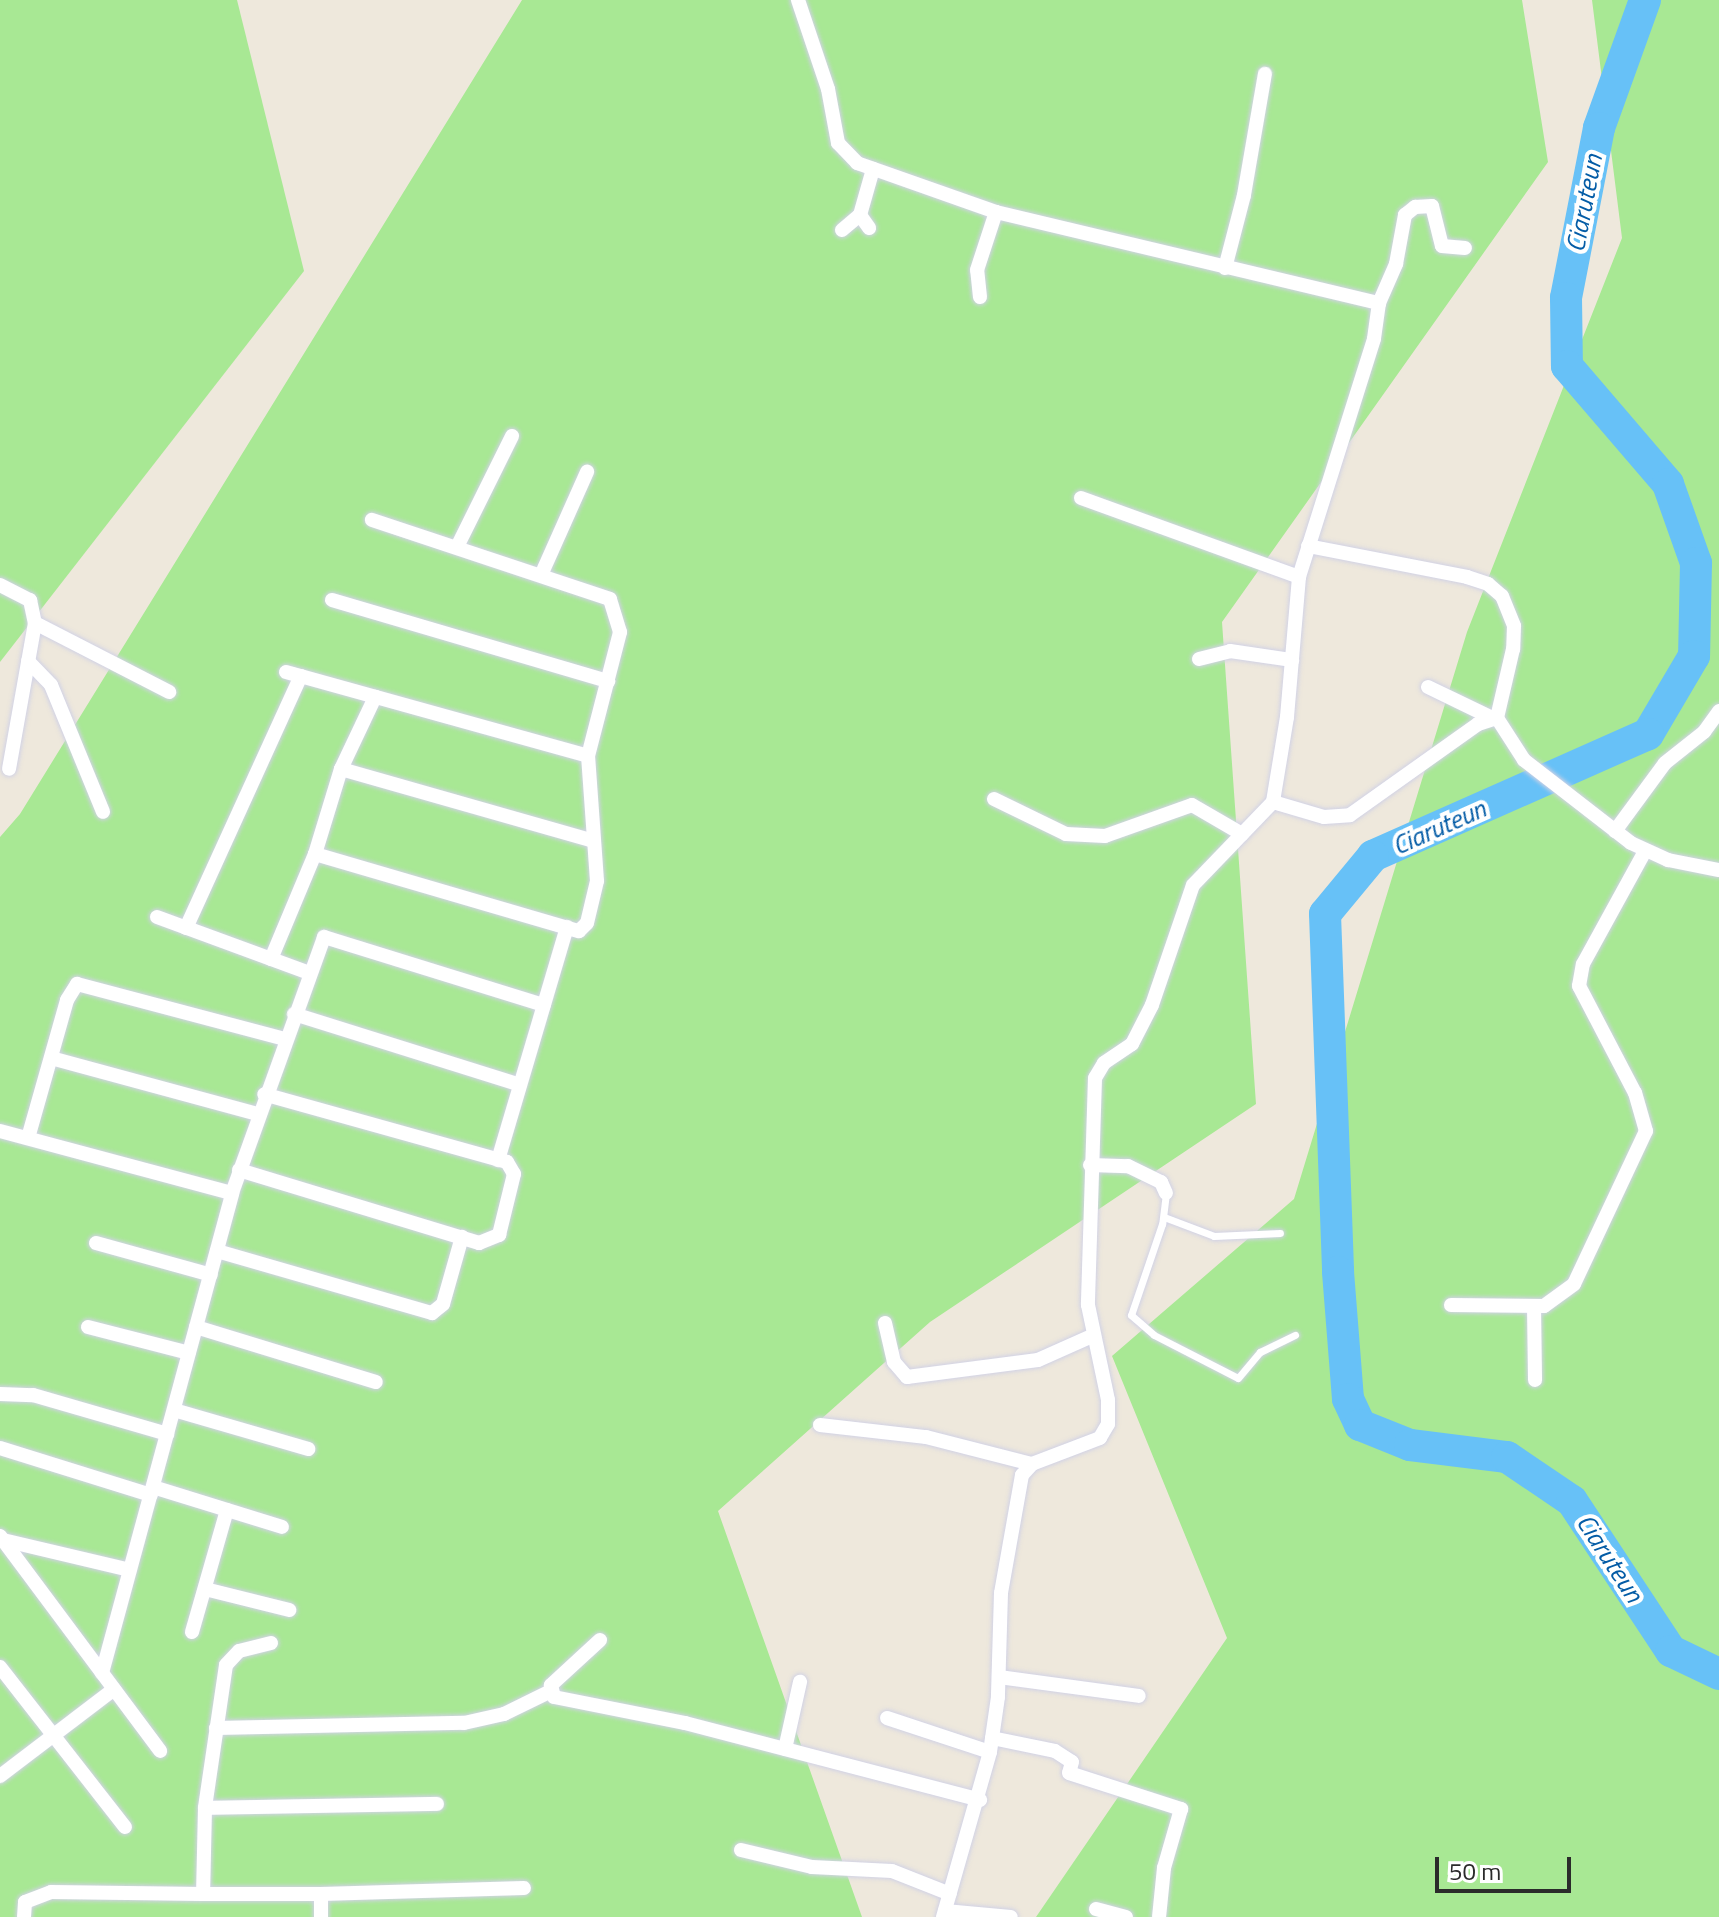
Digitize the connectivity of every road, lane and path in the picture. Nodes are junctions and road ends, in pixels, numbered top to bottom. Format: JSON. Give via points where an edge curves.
{"nodes":[{"id":1,"x":798,"y":0,"type":"edge"},
{"id":2,"x":1265,"y":74,"type":"dead end"},
{"id":3,"x":873,"y":169,"type":"junction"},
{"id":4,"x":996,"y":212,"type":"junction"},
{"id":5,"x":860,"y":215,"type":"junction"},
{"id":6,"x":869,"y":228,"type":"dead end"},
{"id":7,"x":842,"y":230,"type":"dead end"},
{"id":8,"x":1465,"y":248,"type":"dead end"},
{"id":9,"x":1225,"y":268,"type":"junction"},
{"id":10,"x":980,"y":297,"type":"dead end"},
{"id":11,"x":1379,"y":303,"type":"junction"},
{"id":12,"x":512,"y":436,"type":"dead end"},
{"id":13,"x":587,"y":472,"type":"dead end"},
{"id":14,"x":1081,"y":498,"type":"dead end"},
{"id":15,"x":372,"y":520,"type":"dead end"},
{"id":16,"x":1308,"y":546,"type":"junction"},
{"id":17,"x":457,"y":547,"type":"junction"},
{"id":18,"x":542,"y":573,"type":"junction"},
{"id":19,"x":1299,"y":577,"type":"junction"},
{"id":20,"x":0,"y":585,"type":"edge"},
{"id":21,"x":332,"y":600,"type":"dead end"},
{"id":22,"x":35,"y":623,"type":"junction"},
{"id":23,"x":1199,"y":659,"type":"dead end"},
{"id":24,"x":1292,"y":660,"type":"junction"},
{"id":25,"x":28,"y":661,"type":"junction"},
{"id":26,"x":608,"y":681,"type":"junction"},
{"id":27,"x":1428,"y":687,"type":"dead end"},
{"id":28,"x":169,"y":692,"type":"dead end"},
{"id":29,"x":375,"y":697,"type":"junction"},
{"id":30,"x":1719,"y":711,"type":"edge"},
{"id":31,"x":1494,"y":718,"type":"junction"},
{"id":32,"x":588,"y":756,"type":"junction"},
{"id":33,"x":9,"y":769,"type":"dead end"},
{"id":34,"x":341,"y":769,"type":"junction"},
{"id":35,"x":994,"y":799,"type":"dead end"},
{"id":36,"x":1273,"y":802,"type":"junction"},
{"id":37,"x":103,"y":812,"type":"dead end"},
{"id":38,"x":1615,"y":831,"type":"junction"},
{"id":39,"x":1242,"y":834,"type":"junction"},
{"id":40,"x":593,"y":841,"type":"junction"},
{"id":41,"x":1645,"y":851,"type":"junction"},
{"id":42,"x":315,"y":854,"type":"junction"},
{"id":43,"x":1719,"y":870,"type":"edge"},
{"id":44,"x":157,"y":917,"type":"dead end"},
{"id":45,"x":567,"y":927,"type":"junction"},
{"id":46,"x":186,"y":928,"type":"junction"},
{"id":47,"x":271,"y":959,"type":"junction"},
{"id":48,"x":309,"y":973,"type":"junction"},
{"id":49,"x":544,"y":1005,"type":"junction"},
{"id":50,"x":294,"y":1014,"type":"junction"},
{"id":51,"x":285,"y":1039,"type":"junction"},
{"id":52,"x":51,"y":1058,"type":"junction"},
{"id":53,"x":518,"y":1084,"type":"junction"},
{"id":54,"x":264,"y":1094,"type":"junction"},
{"id":55,"x":257,"y":1114,"type":"junction"},
{"id":56,"x":0,"y":1131,"type":"edge"},
{"id":57,"x":28,"y":1138,"type":"junction"},
{"id":58,"x":498,"y":1160,"type":"junction"},
{"id":59,"x":1090,"y":1165,"type":"junction"},
{"id":60,"x":239,"y":1170,"type":"junction"},
{"id":61,"x":232,"y":1193,"type":"junction"},
{"id":62,"x":1166,"y":1193,"type":"joint"},
{"id":63,"x":1164,"y":1217,"type":"junction"},
{"id":64,"x":1280,"y":1233,"type":"dead end"},
{"id":65,"x":462,"y":1237,"type":"junction"},
{"id":66,"x":96,"y":1243,"type":"dead end"},
{"id":67,"x":217,"y":1251,"type":"junction"},
{"id":68,"x":211,"y":1275,"type":"junction"},
{"id":69,"x":1451,"y":1305,"type":"dead end"},
{"id":70,"x":1534,"y":1306,"type":"junction"},
{"id":71,"x":885,"y":1323,"type":"dead end"},
{"id":72,"x":88,"y":1327,"type":"dead end"},
{"id":73,"x":196,"y":1327,"type":"junction"},
{"id":74,"x":1295,"y":1335,"type":"dead end"},
{"id":75,"x":1092,"y":1336,"type":"junction"},
{"id":76,"x":189,"y":1353,"type":"junction"},
{"id":77,"x":1535,"y":1380,"type":"dead end"},
{"id":78,"x":376,"y":1382,"type":"dead end"},
{"id":79,"x":0,"y":1394,"type":"edge"},
{"id":80,"x":174,"y":1410,"type":"junction"},
{"id":81,"x":820,"y":1425,"type":"dead end"},
{"id":82,"x":167,"y":1434,"type":"junction"},
{"id":83,"x":0,"y":1448,"type":"edge"},
{"id":84,"x":308,"y":1449,"type":"dead end"},
{"id":85,"x":1032,"y":1464,"type":"junction"},
{"id":86,"x":152,"y":1491,"type":"junction"},
{"id":87,"x":227,"y":1510,"type":"junction"},
{"id":88,"x":282,"y":1527,"type":"dead end"},
{"id":89,"x":2,"y":1538,"type":"edge"},
{"id":90,"x":130,"y":1570,"type":"junction"},
{"id":91,"x":205,"y":1589,"type":"junction"},
{"id":92,"x":289,"y":1610,"type":"dead end"},
{"id":93,"x":192,"y":1632,"type":"dead end"},
{"id":94,"x":600,"y":1640,"type":"dead end"},
{"id":95,"x":271,"y":1643,"type":"dead end"},
{"id":96,"x":0,"y":1667,"type":"edge"},
{"id":97,"x":102,"y":1673,"type":"junction"},
{"id":98,"x":999,"y":1677,"type":"junction"},
{"id":99,"x":800,"y":1682,"type":"dead end"},
{"id":100,"x":114,"y":1689,"type":"junction"},
{"id":101,"x":551,"y":1691,"type":"junction"},
{"id":102,"x":1139,"y":1696,"type":"dead end"},
{"id":103,"x":887,"y":1718,"type":"dead end"},
{"id":104,"x":216,"y":1728,"type":"junction"},
{"id":105,"x":51,"y":1736,"type":"junction"},
{"id":106,"x":991,"y":1745,"type":"junction"},
{"id":107,"x":785,"y":1749,"type":"junction"},
{"id":108,"x":160,"y":1751,"type":"dead end"},
{"id":109,"x":0,"y":1776,"type":"edge"},
{"id":110,"x":980,"y":1800,"type":"junction"},
{"id":111,"x":437,"y":1804,"type":"dead end"},
{"id":112,"x":205,"y":1808,"type":"junction"},
{"id":113,"x":125,"y":1827,"type":"dead end"},
{"id":114,"x":741,"y":1850,"type":"dead end"},
{"id":115,"x":524,"y":1888,"type":"dead end"},
{"id":116,"x":203,"y":1894,"type":"junction"},
{"id":117,"x":321,"y":1894,"type":"junction"},
{"id":118,"x":950,"y":1894,"type":"junction"},
{"id":119,"x":1096,"y":1909,"type":"dead end"},
{"id":120,"x":944,"y":1914,"type":"edge"},
{"id":121,"x":24,"y":1917,"type":"edge"},
{"id":122,"x":321,"y":1917,"type":"edge"},
{"id":123,"x":1011,"y":1917,"type":"edge"},
{"id":124,"x":1126,"y":1917,"type":"edge"},
{"id":125,"x":1159,"y":1917,"type":"edge"}],
"edges":[{"from":1,"to":3,"type":"street","via":[[828,89],[838,143],[850,159]]},
{"from":2,"to":9,"type":"street"},
{"from":3,"to":4,"type":"street"},
{"from":3,"to":5,"type":"street"},
{"from":4,"to":9,"type":"street"},
{"from":4,"to":10,"type":"street","via":[[977,270]]},
{"from":5,"to":6,"type":"street"},
{"from":5,"to":7,"type":"street"},
{"from":8,"to":11,"type":"street","via":[[1442,246],[1432,206],[1415,207],[1405,215],[1396,264]]},
{"from":9,"to":11,"type":"street"},
{"from":11,"to":16,"type":"street","via":[[1374,339]]},
{"from":12,"to":17,"type":"street"},
{"from":13,"to":18,"type":"street"},
{"from":14,"to":19,"type":"street"},
{"from":15,"to":17,"type":"street"},
{"from":16,"to":19,"type":"street"},
{"from":16,"to":31,"type":"street","via":[[1467,577],[1502,596],[1514,626]]},
{"from":17,"to":18,"type":"street"},
{"from":18,"to":26,"type":"street","via":[[610,599],[620,632]]},
{"from":19,"to":24,"type":"street"},
{"from":20,"to":22,"type":"street","via":[[30,600]]},
{"from":21,"to":26,"type":"street"},
{"from":22,"to":25,"type":"street"},
{"from":22,"to":28,"type":"street"},
{"from":23,"to":24,"type":"street","via":[[1230,651]]},
{"from":24,"to":36,"type":"street"},
{"from":25,"to":33,"type":"street"},
{"from":25,"to":37,"type":"street","via":[[51,685]]},
{"from":26,"to":32,"type":"street"},
{"from":27,"to":31,"type":"street"},
{"from":29,"to":32,"type":"street"},
{"from":29,"to":34,"type":"street"},
{"from":29,"to":46,"type":"street","via":[[294,674]]},
{"from":30,"to":38,"type":"street","via":[[1704,732],[1665,763]]},
{"from":31,"to":36,"type":"street","via":[[1350,815],[1324,817]]},
{"from":31,"to":38,"type":"street","via":[[1524,760]]},
{"from":32,"to":40,"type":"street"},
{"from":34,"to":40,"type":"street"},
{"from":34,"to":42,"type":"street"},
{"from":35,"to":39,"type":"street","via":[[1066,834],[1105,836],[1192,805]]},
{"from":36,"to":39,"type":"street"},
{"from":38,"to":41,"type":"street"},
{"from":39,"to":59,"type":"street","via":[[1193,885],[1152,1005],[1132,1044],[1104,1063],[1095,1078]]},
{"from":40,"to":45,"type":"street","via":[[597,881],[587,923],[579,931]]},
{"from":41,"to":43,"type":"street"},
{"from":41,"to":70,"type":"street","via":[[1583,964],[1579,986],[1635,1093],[1646,1131],[1574,1284],[1544,1306]]},
{"from":42,"to":45,"type":"street"},
{"from":42,"to":47,"type":"street"},
{"from":44,"to":46,"type":"street"},
{"from":45,"to":49,"type":"street"},
{"from":46,"to":47,"type":"street"},
{"from":47,"to":48,"type":"street"},
{"from":48,"to":49,"type":"street","via":[[324,937]]},
{"from":48,"to":50,"type":"street"},
{"from":49,"to":53,"type":"street"},
{"from":50,"to":51,"type":"street"},
{"from":50,"to":53,"type":"street"},
{"from":51,"to":52,"type":"street","via":[[87,983],[71,989]]},
{"from":51,"to":54,"type":"street"},
{"from":52,"to":55,"type":"street"},
{"from":52,"to":57,"type":"street"},
{"from":53,"to":58,"type":"street"},
{"from":54,"to":55,"type":"street"},
{"from":54,"to":58,"type":"street"},
{"from":55,"to":60,"type":"street"},
{"from":56,"to":57,"type":"street"},
{"from":57,"to":61,"type":"street"},
{"from":58,"to":65,"type":"street","via":[[514,1168],[499,1235],[487,1243]]},
{"from":59,"to":62,"type":"street","via":[[1128,1166],[1161,1182]]},
{"from":59,"to":75,"type":"street"},
{"from":60,"to":61,"type":"street"},
{"from":60,"to":65,"type":"street"},
{"from":61,"to":67,"type":"street"},
{"from":62,"to":63,"type":"lane"},
{"from":63,"to":64,"type":"lane","via":[[1214,1236]]},
{"from":63,"to":74,"type":"lane","via":[[1131,1315],[1154,1335],[1238,1378],[1260,1352]]},
{"from":65,"to":67,"type":"street","via":[[443,1304],[432,1313]]},
{"from":66,"to":68,"type":"street"},
{"from":67,"to":68,"type":"street"},
{"from":68,"to":73,"type":"street"},
{"from":69,"to":70,"type":"street"},
{"from":70,"to":77,"type":"street"},
{"from":71,"to":75,"type":"street","via":[[894,1362],[907,1377],[1038,1360]]},
{"from":72,"to":76,"type":"street"},
{"from":73,"to":76,"type":"street"},
{"from":73,"to":78,"type":"street"},
{"from":75,"to":85,"type":"street","via":[[1108,1400],[1108,1424],[1100,1438]]},
{"from":76,"to":80,"type":"street"},
{"from":79,"to":82,"type":"street","via":[[33,1395]]},
{"from":80,"to":82,"type":"street"},
{"from":80,"to":84,"type":"street"},
{"from":81,"to":85,"type":"street","via":[[926,1437]]},
{"from":82,"to":86,"type":"street"},
{"from":83,"to":86,"type":"street"},
{"from":85,"to":98,"type":"street","via":[[1022,1475],[1011,1519],[1001,1593]]},
{"from":86,"to":87,"type":"street"},
{"from":86,"to":90,"type":"street"},
{"from":87,"to":88,"type":"street"},
{"from":87,"to":91,"type":"street"},
{"from":89,"to":90,"type":"street"},
{"from":89,"to":97,"type":"street"},
{"from":90,"to":97,"type":"street"},
{"from":91,"to":92,"type":"street"},
{"from":91,"to":93,"type":"street"},
{"from":94,"to":101,"type":"street","via":[[557,1677]]},
{"from":95,"to":104,"type":"street","via":[[239,1651],[226,1665]]},
{"from":96,"to":105,"type":"street"},
{"from":97,"to":100,"type":"street"},
{"from":98,"to":102,"type":"street"},
{"from":98,"to":106,"type":"street"},
{"from":99,"to":107,"type":"street"},
{"from":100,"to":105,"type":"street"},
{"from":100,"to":108,"type":"street"},
{"from":101,"to":104,"type":"street","via":[[504,1714],[464,1723]]},
{"from":101,"to":107,"type":"street","via":[[554,1697]]},
{"from":103,"to":106,"type":"street"},
{"from":104,"to":112,"type":"street"},
{"from":105,"to":109,"type":"street"},
{"from":105,"to":113,"type":"street"},
{"from":106,"to":110,"type":"street"},
{"from":106,"to":125,"type":"street","via":[[1055,1751],[1072,1762],[1069,1773],[1181,1809],[1164,1868]]},
{"from":107,"to":110,"type":"street"},
{"from":110,"to":118,"type":"street"},
{"from":111,"to":112,"type":"street"},
{"from":112,"to":116,"type":"street"},
{"from":114,"to":118,"type":"street","via":[[812,1867],[892,1871]]},
{"from":115,"to":117,"type":"street"},
{"from":116,"to":117,"type":"street"},
{"from":116,"to":121,"type":"street","via":[[51,1892],[25,1902]]},
{"from":117,"to":122,"type":"street"},
{"from":118,"to":120,"type":"street"},
{"from":119,"to":124,"type":"street"},
{"from":120,"to":123,"type":"street"}]}
